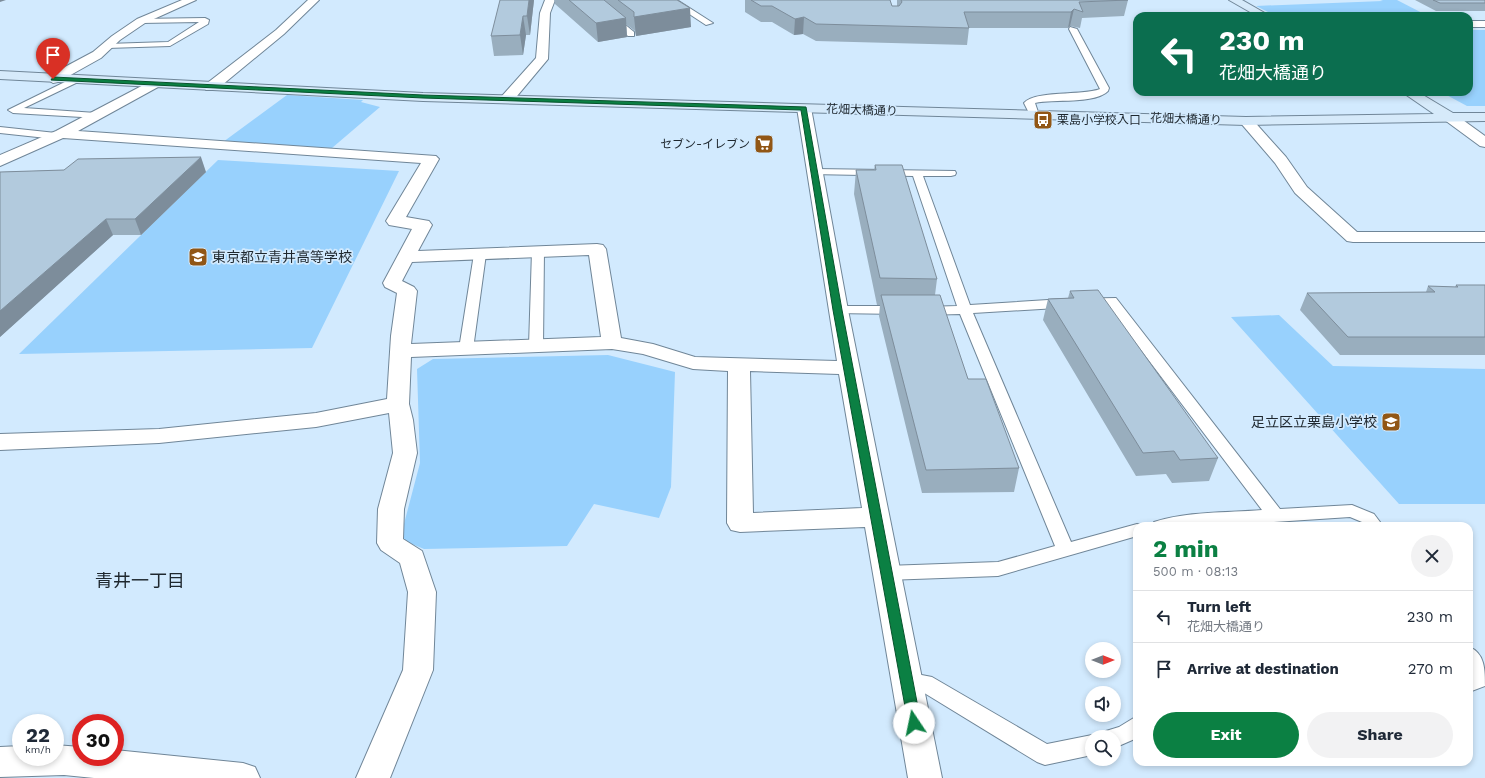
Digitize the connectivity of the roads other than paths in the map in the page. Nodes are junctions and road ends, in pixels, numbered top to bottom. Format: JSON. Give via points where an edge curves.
{"nodes":[{"id":1,"x":191,"y":0,"type":"edge"},
{"id":2,"x":314,"y":0,"type":"edge"},
{"id":3,"x":550,"y":0,"type":"edge"},
{"id":4,"x":591,"y":0,"type":"edge"},
{"id":5,"x":672,"y":0,"type":"edge"},
{"id":6,"x":1234,"y":0,"type":"edge"},
{"id":7,"x":1257,"y":12,"type":"edge"},
{"id":8,"x":141,"y":21,"type":"junction"},
{"id":9,"x":709,"y":23,"type":"dead end"},
{"id":10,"x":1473,"y":24,"type":"edge"},
{"id":11,"x":1485,"y":24,"type":"edge"},
{"id":12,"x":1073,"y":29,"type":"edge"},
{"id":13,"x":631,"y":34,"type":"edge"},
{"id":14,"x":107,"y":46,"type":"junction"},
{"id":15,"x":0,"y":76,"type":"edge"},
{"id":16,"x":53,"y":79,"type":"junction"},
{"id":17,"x":75,"y":80,"type":"junction"},
{"id":18,"x":153,"y":84,"type":"junction"},
{"id":19,"x":210,"y":87,"type":"junction"},
{"id":20,"x":1415,"y":96,"type":"edge"},
{"id":21,"x":507,"y":99,"type":"junction"},
{"id":22,"x":804,"y":108,"type":"junction"},
{"id":23,"x":1034,"y":115,"type":"junction"},
{"id":24,"x":96,"y":116,"type":"junction"},
{"id":25,"x":1485,"y":117,"type":"edge"},
{"id":26,"x":1451,"y":118,"type":"junction"},
{"id":27,"x":1246,"y":121,"type":"junction"},
{"id":28,"x":0,"y":130,"type":"edge"},
{"id":29,"x":58,"y":135,"type":"junction"},
{"id":30,"x":1485,"y":143,"type":"edge"},
{"id":31,"x":0,"y":160,"type":"edge"},
{"id":32,"x":815,"y":172,"type":"junction"},
{"id":33,"x":917,"y":173,"type":"junction"},
{"id":34,"x":951,"y":173,"type":"dead end"},
{"id":35,"x":1485,"y":238,"type":"edge"},
{"id":36,"x":538,"y":251,"type":"junction"},
{"id":37,"x":480,"y":254,"type":"junction"},
{"id":38,"x":406,"y":257,"type":"junction"},
{"id":39,"x":838,"y":310,"type":"junction"},
{"id":40,"x":965,"y":311,"type":"junction"},
{"id":41,"x":612,"y":343,"type":"junction"},
{"id":42,"x":536,"y":346,"type":"junction"},
{"id":43,"x":466,"y":349,"type":"junction"},
{"id":44,"x":400,"y":351,"type":"junction"},
{"id":45,"x":740,"y":364,"type":"junction"},
{"id":46,"x":848,"y":368,"type":"junction"},
{"id":47,"x":398,"y":404,"type":"junction"},
{"id":48,"x":0,"y":442,"type":"edge"},
{"id":49,"x":1276,"y":515,"type":"junction"},
{"id":50,"x":876,"y":517,"type":"junction"},
{"id":51,"x":1185,"y":522,"type":"edge"},
{"id":52,"x":1371,"y":522,"type":"edge"},
{"id":53,"x":1133,"y":531,"type":"edge"},
{"id":54,"x":1065,"y":550,"type":"junction"},
{"id":55,"x":886,"y":573,"type":"junction"},
{"id":56,"x":1473,"y":661,"type":"edge"},
{"id":57,"x":1485,"y":677,"type":"edge"},
{"id":58,"x":906,"y":681,"type":"junction"},
{"id":59,"x":1473,"y":682,"type":"edge"},
{"id":60,"x":1133,"y":729,"type":"edge"},
{"id":61,"x":1121,"y":736,"type":"edge"},
{"id":62,"x":1085,"y":746,"type":"edge"},
{"id":63,"x":0,"y":762,"type":"edge"},
{"id":64,"x":122,"y":772,"type":"edge"},
{"id":65,"x":243,"y":778,"type":"edge"},
{"id":66,"x":373,"y":778,"type":"edge"},
{"id":67,"x":925,"y":778,"type":"edge"}],
"edges":[{"from":1,"to":8,"type":"street"},
{"from":2,"to":19,"type":"street","via":[[280,32]]},
{"from":3,"to":21,"type":"street","via":[[545,13],[542,59]]},
{"from":4,"to":13,"type":"lane"},
{"from":5,"to":9,"type":"lane"},
{"from":6,"to":7,"type":"street"},
{"from":8,"to":14,"type":"street"},
{"from":8,"to":14,"type":"lane","via":[[208,20],[170,44]]},
{"from":10,"to":11,"type":"street"},
{"from":12,"to":23,"type":"lane","via":[[1104,91],[1091,95],[1032,101],[1029,104]]},
{"from":14,"to":16,"type":"street","via":[[97,55]]},
{"from":15,"to":16,"type":"street","name":"花畑大橋通り"},
{"from":16,"to":17,"type":"street","name":"花畑大橋通り"},
{"from":17,"to":18,"type":"street","name":"花畑大橋通り"},
{"from":17,"to":24,"type":"lane","via":[[13,110]]},
{"from":18,"to":19,"type":"street","name":"花畑大橋通り"},
{"from":18,"to":24,"type":"street"},
{"from":19,"to":21,"type":"street","name":"花畑大橋通り"},
{"from":20,"to":26,"type":"street"},
{"from":21,"to":22,"type":"street","name":"花畑大橋通り"},
{"from":22,"to":23,"type":"street","name":"花畑大橋通り"},
{"from":22,"to":32,"type":"street"},
{"from":23,"to":27,"type":"street","name":"花畑大橋通り"},
{"from":24,"to":29,"type":"street"},
{"from":25,"to":26,"type":"street","name":"花畑大橋通り"},
{"from":26,"to":27,"type":"street","name":"花畑大橋通り"},
{"from":26,"to":30,"type":"street"},
{"from":27,"to":35,"type":"street","via":[[1281,160],[1301,190],[1353,237]]},
{"from":28,"to":29,"type":"lane"},
{"from":29,"to":31,"type":"street"},
{"from":29,"to":38,"type":"street","via":[[431,159],[395,221],[422,225]]},
{"from":32,"to":33,"type":"lane"},
{"from":32,"to":39,"type":"street"},
{"from":33,"to":34,"type":"lane"},
{"from":33,"to":40,"type":"lane"},
{"from":36,"to":37,"type":"street"},
{"from":36,"to":41,"type":"street","via":[[597,249]]},
{"from":36,"to":42,"type":"lane"},
{"from":37,"to":38,"type":"street"},
{"from":37,"to":43,"type":"lane"},
{"from":38,"to":44,"type":"street","via":[[392,283],[407,291]]},
{"from":39,"to":40,"type":"lane"},
{"from":39,"to":46,"type":"street"},
{"from":40,"to":49,"type":"lane","via":[[1076,301],[1111,301]]},
{"from":40,"to":54,"type":"lane"},
{"from":41,"to":42,"type":"street"},
{"from":41,"to":45,"type":"street","via":[[646,348],[693,362]]},
{"from":42,"to":43,"type":"street"},
{"from":43,"to":44,"type":"street"},
{"from":44,"to":47,"type":"street"},
{"from":45,"to":46,"type":"street"},
{"from":45,"to":50,"type":"street","via":[[740,523]]},
{"from":46,"to":50,"type":"street"},
{"from":47,"to":48,"type":"street","via":[[316,420],[159,436]]},
{"from":47,"to":66,"type":"street","via":[[405,453],[391,509],[390,543],[412,558],[422,592],[418,670]]},
{"from":49,"to":51,"type":"lane"},
{"from":49,"to":52,"type":"lane","via":[[1352,512],[1368,518]]},
{"from":50,"to":55,"type":"street"},
{"from":53,"to":54,"type":"lane"},
{"from":54,"to":55,"type":"lane","via":[[998,568]]},
{"from":55,"to":58,"type":"street"},
{"from":56,"to":57,"type":"lane"},
{"from":57,"to":59,"type":"lane"},
{"from":58,"to":62,"type":"lane","via":[[925,683],[1045,755]]},
{"from":58,"to":67,"type":"street"},
{"from":60,"to":61,"type":"lane"},
{"from":63,"to":64,"type":"street","via":[[64,760]]},
{"from":64,"to":65,"type":"street"}]}
